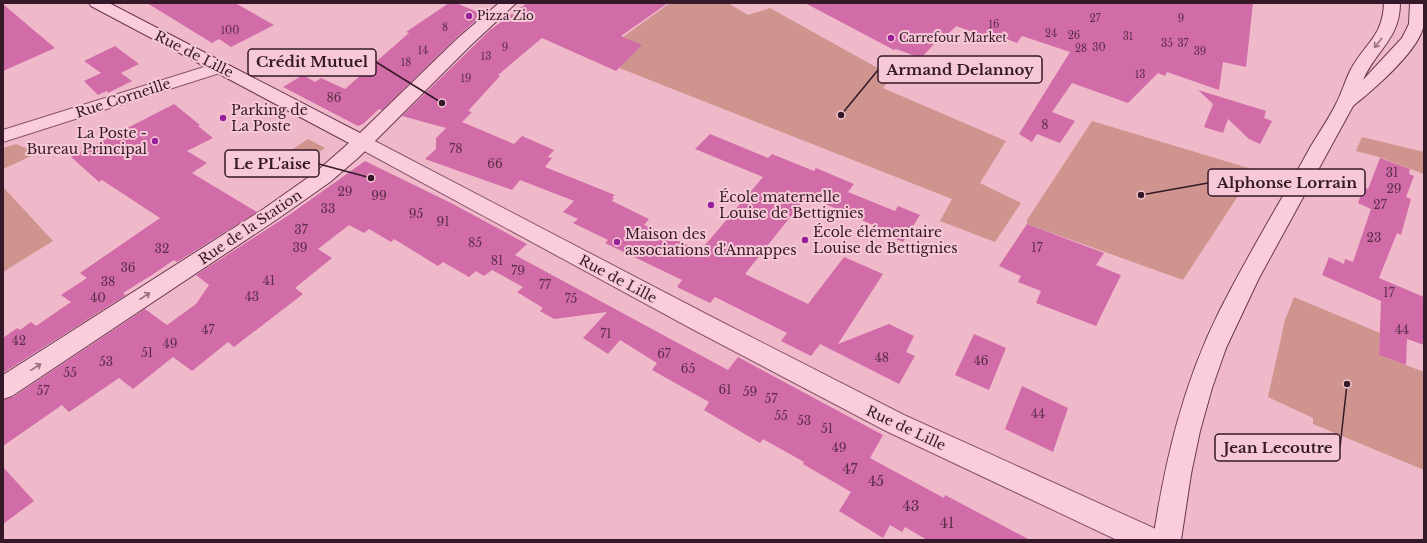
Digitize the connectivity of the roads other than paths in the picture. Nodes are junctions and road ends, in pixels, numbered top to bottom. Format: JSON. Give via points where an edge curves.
{"nodes":[{"id":1,"x":97,"y":3,"type":"edge"},
{"id":2,"x":508,"y":3,"type":"edge"},
{"id":3,"x":1392,"y":3,"type":"edge"},
{"id":4,"x":1418,"y":3,"type":"edge"},
{"id":5,"x":220,"y":67,"type":"junction"},
{"id":6,"x":1346,"y":102,"type":"junction"},
{"id":7,"x":3,"y":136,"type":"edge"},
{"id":8,"x":362,"y":142,"type":"junction"},
{"id":9,"x":3,"y":388,"type":"edge"},
{"id":10,"x":1148,"y":540,"type":"edge"},
{"id":11,"x":1167,"y":540,"type":"edge"}],
"edges":[{"from":1,"to":5,"type":"street","name":"Rue de Lille"},
{"from":2,"to":8,"type":"street","name":"Rue de la Station","via":[[464,42]]},
{"from":3,"to":6,"type":"street","one_way":true,"via":[[1391,24],[1359,70]]},
{"from":4,"to":6,"type":"street","via":[[1417,24],[1410,40],[1372,82]]},
{"from":5,"to":7,"type":"street","name":"Rue Corneille"},
{"from":5,"to":8,"type":"street","name":"Rue de Lille"},
{"from":6,"to":11,"type":"street","via":[[1244,283],[1221,331],[1192,411],[1180,454]]},
{"from":9,"to":8,"type":"street","name":"Rue de la Station","one_way":true,"via":[[269,215],[323,177]]},
{"from":8,"to":10,"type":"street","name":"Rue de Lille","via":[[670,307],[895,423]]}]}
